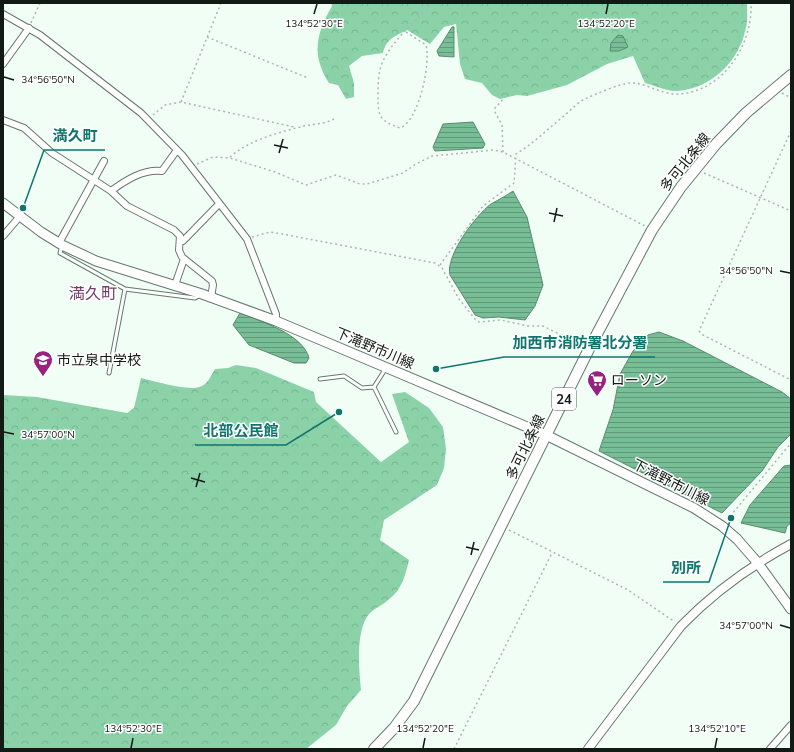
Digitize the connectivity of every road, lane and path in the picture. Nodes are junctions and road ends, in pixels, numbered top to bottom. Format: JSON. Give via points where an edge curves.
{"nodes":[{"id":1,"x":40,"y":3,"type":"edge"},
{"id":2,"x":221,"y":3,"type":"edge"},
{"id":3,"x":433,"y":3,"type":"edge"},
{"id":4,"x":751,"y":3,"type":"edge"},
{"id":5,"x":3,"y":14,"type":"edge"},
{"id":6,"x":29,"y":28,"type":"junction"},
{"id":7,"x":406,"y":32,"type":"junction"},
{"id":8,"x":207,"y":37,"type":"junction"},
{"id":9,"x":3,"y":64,"type":"edge"},
{"id":10,"x":791,"y":75,"type":"edge"},
{"id":11,"x":308,"y":78,"type":"dead end"},
{"id":12,"x":505,"y":97,"type":"dead end"},
{"id":13,"x":181,"y":102,"type":"junction"},
{"id":14,"x":148,"y":119,"type":"junction"},
{"id":15,"x":334,"y":119,"type":"dead end"},
{"id":16,"x":3,"y":120,"type":"edge"},
{"id":17,"x":294,"y":129,"type":"junction"},
{"id":18,"x":791,"y":131,"type":"edge"},
{"id":19,"x":178,"y":150,"type":"junction"},
{"id":20,"x":503,"y":152,"type":"junction"},
{"id":21,"x":230,"y":158,"type":"junction"},
{"id":22,"x":514,"y":159,"type":"junction"},
{"id":23,"x":104,"y":161,"type":"dead end"},
{"id":24,"x":192,"y":167,"type":"junction"},
{"id":25,"x":695,"y":168,"type":"junction"},
{"id":26,"x":94,"y":180,"type":"junction"},
{"id":27,"x":111,"y":191,"type":"junction"},
{"id":28,"x":761,"y":198,"type":"junction"},
{"id":29,"x":3,"y":202,"type":"edge"},
{"id":30,"x":219,"y":204,"type":"junction"},
{"id":31,"x":791,"y":212,"type":"edge"},
{"id":32,"x":21,"y":215,"type":"junction"},
{"id":33,"x":652,"y":230,"type":"junction"},
{"id":34,"x":3,"y":236,"type":"edge"},
{"id":35,"x":247,"y":240,"type":"junction"},
{"id":36,"x":180,"y":241,"type":"junction"},
{"id":37,"x":61,"y":244,"type":"junction"},
{"id":38,"x":184,"y":259,"type":"junction"},
{"id":39,"x":440,"y":265,"type":"junction"},
{"id":40,"x":175,"y":286,"type":"junction"},
{"id":41,"x":125,"y":289,"type":"junction"},
{"id":42,"x":202,"y":294,"type":"junction"},
{"id":43,"x":211,"y":298,"type":"junction"},
{"id":44,"x":276,"y":321,"type":"junction"},
{"id":45,"x":589,"y":349,"type":"junction"},
{"id":46,"x":386,"y":368,"type":"junction"},
{"id":47,"x":109,"y":373,"type":"dead end"},
{"id":48,"x":320,"y":379,"type":"dead end"},
{"id":49,"x":791,"y":380,"type":"edge"},
{"id":50,"x":374,"y":387,"type":"junction"},
{"id":51,"x":396,"y":432,"type":"dead end"},
{"id":52,"x":546,"y":435,"type":"junction"},
{"id":53,"x":791,"y":443,"type":"edge"},
{"id":54,"x":501,"y":526,"type":"junction"},
{"id":55,"x":722,"y":526,"type":"junction"},
{"id":56,"x":791,"y":544,"type":"edge"},
{"id":57,"x":552,"y":552,"type":"junction"},
{"id":58,"x":757,"y":562,"type":"junction"},
{"id":59,"x":791,"y":609,"type":"edge"},
{"id":60,"x":681,"y":626,"type":"junction"},
{"id":61,"x":791,"y":725,"type":"edge"},
{"id":62,"x":374,"y":749,"type":"edge"},
{"id":63,"x":454,"y":749,"type":"edge"},
{"id":64,"x":588,"y":749,"type":"edge"},
{"id":65,"x":770,"y":749,"type":"edge"}],
"edges":[{"from":1,"to":6,"type":"path"},
{"from":2,"to":8,"type":"path"},
{"from":3,"to":7,"type":"path"},
{"from":4,"to":22,"type":"path","via":[[752,19],[745,39],[732,64],[722,76],[710,84],[694,91],[672,94],[629,83],[584,99],[516,154]]},
{"from":5,"to":6,"type":"street"},
{"from":6,"to":9,"type":"street"},
{"from":6,"to":14,"type":"street"},
{"from":7,"to":7,"type":"path","via":[[382,62],[378,87],[380,117],[400,128],[406,126],[420,97],[428,51],[426,45]]},
{"from":8,"to":11,"type":"path"},
{"from":8,"to":13,"type":"path"},
{"from":10,"to":25,"type":"main road","name":"多可北条線","number":"24","via":[[746,113]]},
{"from":12,"to":20,"type":"path","via":[[495,108],[502,125]]},
{"from":13,"to":14,"type":"path","via":[[166,105]]},
{"from":13,"to":17,"type":"path"},
{"from":14,"to":19,"type":"street"},
{"from":15,"to":17,"type":"path"},
{"from":16,"to":26,"type":"street","via":[[24,128],[52,153]]},
{"from":17,"to":21,"type":"path","via":[[252,144]]},
{"from":18,"to":28,"type":"path"},
{"from":19,"to":24,"type":"street"},
{"from":19,"to":27,"type":"street","via":[[162,171],[142,172]]},
{"from":20,"to":21,"type":"path","via":[[494,150],[432,156],[403,173],[364,185],[336,175],[306,186],[275,172]]},
{"from":20,"to":22,"type":"path"},
{"from":21,"to":24,"type":"path","via":[[213,157]]},
{"from":22,"to":33,"type":"path"},
{"from":22,"to":39,"type":"path","via":[[514,183],[483,206]]},
{"from":23,"to":26,"type":"street"},
{"from":24,"to":30,"type":"street"},
{"from":25,"to":28,"type":"path"},
{"from":25,"to":33,"type":"main road","name":"多可北条線","number":"24"},
{"from":26,"to":27,"type":"street"},
{"from":26,"to":37,"type":"street"},
{"from":27,"to":36,"type":"street","via":[[127,206],[174,230],[180,236]]},
{"from":28,"to":31,"type":"path"},
{"from":28,"to":49,"type":"path","via":[[699,331]]},
{"from":29,"to":32,"type":"main road","name":"下滝野市川線"},
{"from":30,"to":35,"type":"street"},
{"from":30,"to":36,"type":"street","via":[[195,230]]},
{"from":32,"to":34,"type":"street"},
{"from":32,"to":37,"type":"main road","name":"下滝野市川線","via":[[41,232]]},
{"from":33,"to":45,"type":"main road","name":"多可北条線","number":"24"},
{"from":35,"to":39,"type":"path","via":[[270,232]]},
{"from":35,"to":44,"type":"street","via":[[276,314]]},
{"from":36,"to":38,"type":"street","via":[[179,250]]},
{"from":37,"to":40,"type":"main road","name":"下滝野市川線","via":[[96,262]]},
{"from":37,"to":41,"type":"lane","via":[[60,253]]},
{"from":38,"to":40,"type":"street"},
{"from":38,"to":43,"type":"street","via":[[212,281]]},
{"from":39,"to":45,"type":"path","via":[[459,299],[479,322],[501,320],[528,326],[543,326]]},
{"from":40,"to":42,"type":"main road","name":"下滝野市川線"},
{"from":41,"to":42,"type":"lane","via":[[195,298]]},
{"from":41,"to":47,"type":"lane"},
{"from":42,"to":43,"type":"main road","name":"下滝野市川線"},
{"from":43,"to":44,"type":"main road","name":"下滝野市川線"},
{"from":44,"to":46,"type":"main road","name":"下滝野市川線"},
{"from":45,"to":52,"type":"main road","name":"多可北条線","number":"24"},
{"from":46,"to":50,"type":"lane"},
{"from":46,"to":52,"type":"main road","name":"下滝野市川線"},
{"from":48,"to":50,"type":"lane","via":[[344,376],[362,388]]},
{"from":50,"to":51,"type":"lane"},
{"from":52,"to":54,"type":"main road","name":"多可北条線","number":"24"},
{"from":52,"to":55,"type":"main road","name":"下滝野市川線","via":[[694,508]]},
{"from":53,"to":55,"type":"path"},
{"from":54,"to":57,"type":"path"},
{"from":54,"to":62,"type":"main road","name":"多可北条線","number":"24","via":[[414,701]]},
{"from":55,"to":58,"type":"main road","name":"下滝野市川線"},
{"from":56,"to":58,"type":"street"},
{"from":57,"to":60,"type":"path","via":[[628,590]]},
{"from":57,"to":63,"type":"path"},
{"from":58,"to":59,"type":"main road","name":"下滝野市川線"},
{"from":58,"to":60,"type":"street","via":[[711,597]]},
{"from":60,"to":64,"type":"street"},
{"from":61,"to":65,"type":"street"}]}
